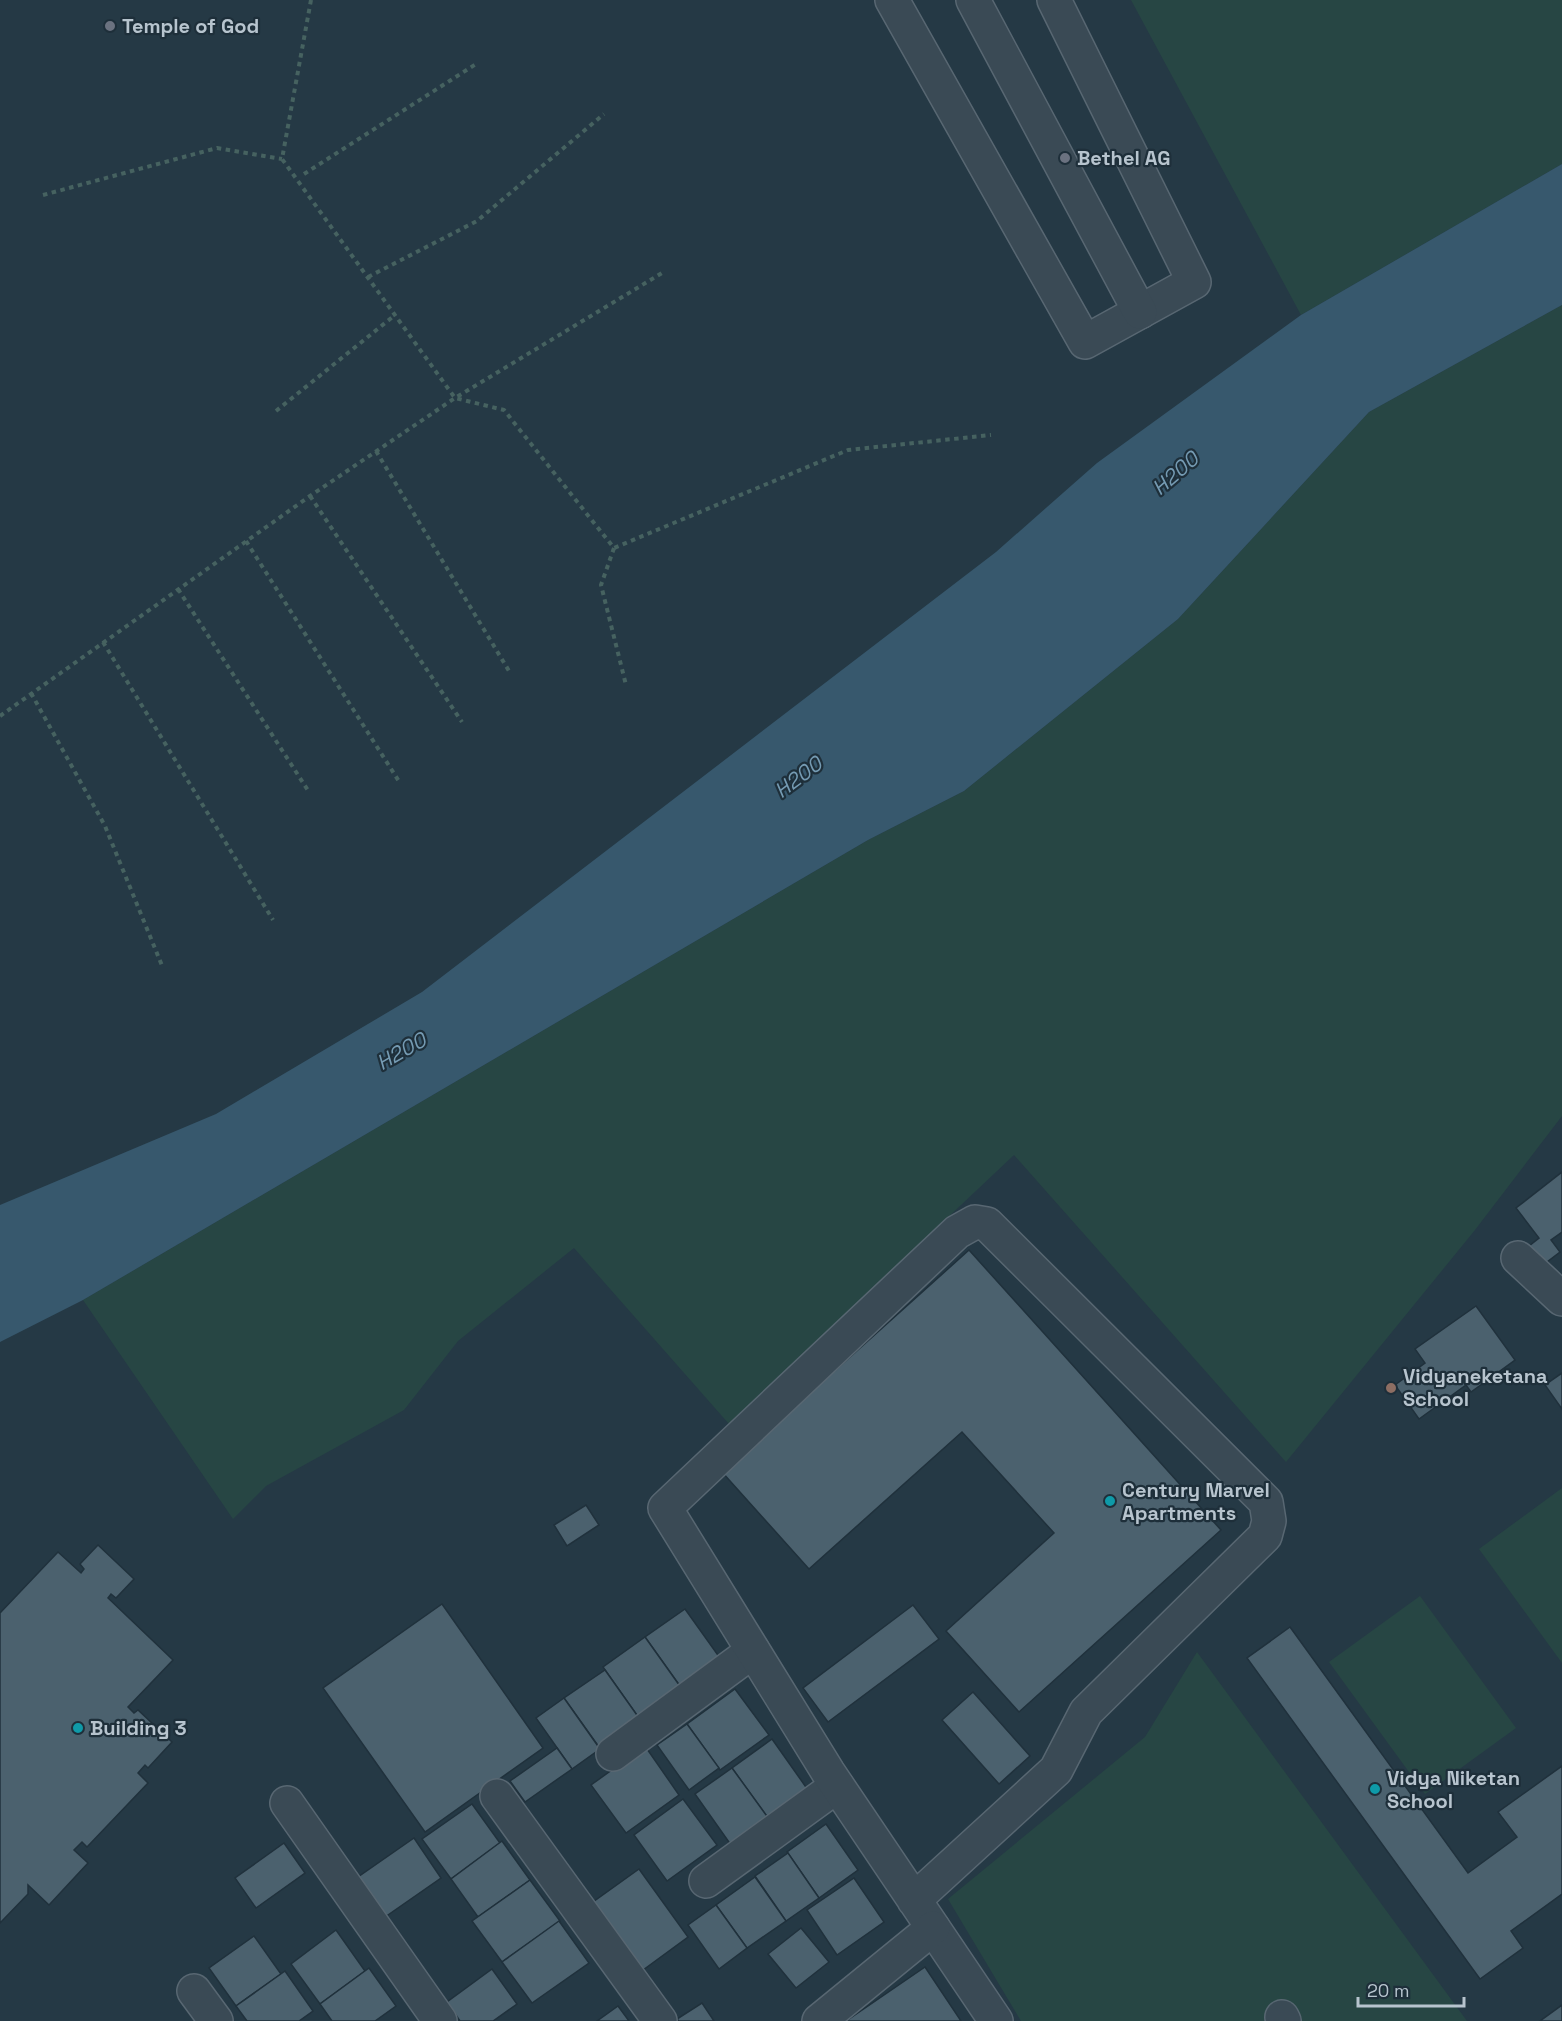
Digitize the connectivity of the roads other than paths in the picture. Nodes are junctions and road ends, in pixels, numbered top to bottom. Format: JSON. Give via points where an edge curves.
{"nodes":[{"id":1,"x":892,"y":0,"type":"edge"},
{"id":2,"x":973,"y":0,"type":"edge"},
{"id":3,"x":1054,"y":0,"type":"edge"},
{"id":4,"x":1140,"y":312,"type":"junction"},
{"id":5,"x":1518,"y":1258,"type":"dead end"},
{"id":6,"x":1562,"y":1299,"type":"edge"},
{"id":7,"x":753,"y":1651,"type":"junction"},
{"id":8,"x":613,"y":1754,"type":"dead end"},
{"id":9,"x":837,"y":1786,"type":"junction"},
{"id":10,"x":497,"y":1796,"type":"dead end"},
{"id":11,"x":287,"y":1803,"type":"dead end"},
{"id":12,"x":706,"y":1881,"type":"dead end"},
{"id":13,"x":914,"y":1900,"type":"junction"},
{"id":14,"x":933,"y":1928,"type":"junction"},
{"id":15,"x":194,"y":1991,"type":"dead end"},
{"id":16,"x":216,"y":2021,"type":"edge"},
{"id":17,"x":440,"y":2021,"type":"edge"},
{"id":18,"x":660,"y":2021,"type":"edge"},
{"id":19,"x":819,"y":2021,"type":"edge"},
{"id":20,"x":996,"y":2021,"type":"edge"}],
"edges":[{"from":1,"to":4,"type":"street","via":[[1085,342]]},
{"from":2,"to":4,"type":"street"},
{"from":3,"to":4,"type":"street","via":[[1194,282]]},
{"from":5,"to":6,"type":"street"},
{"from":7,"to":8,"type":"street"},
{"from":7,"to":9,"type":"street"},
{"from":7,"to":13,"type":"street","via":[[665,1508],[957,1232],[975,1222],[987,1224],[1266,1502],[1269,1521],[1265,1536],[1086,1712],[1056,1770]]},
{"from":9,"to":12,"type":"street"},
{"from":9,"to":13,"type":"street"},
{"from":10,"to":18,"type":"street"},
{"from":11,"to":17,"type":"street"},
{"from":13,"to":14,"type":"street"},
{"from":14,"to":19,"type":"street"},
{"from":14,"to":20,"type":"street"},
{"from":15,"to":16,"type":"street"}]}
